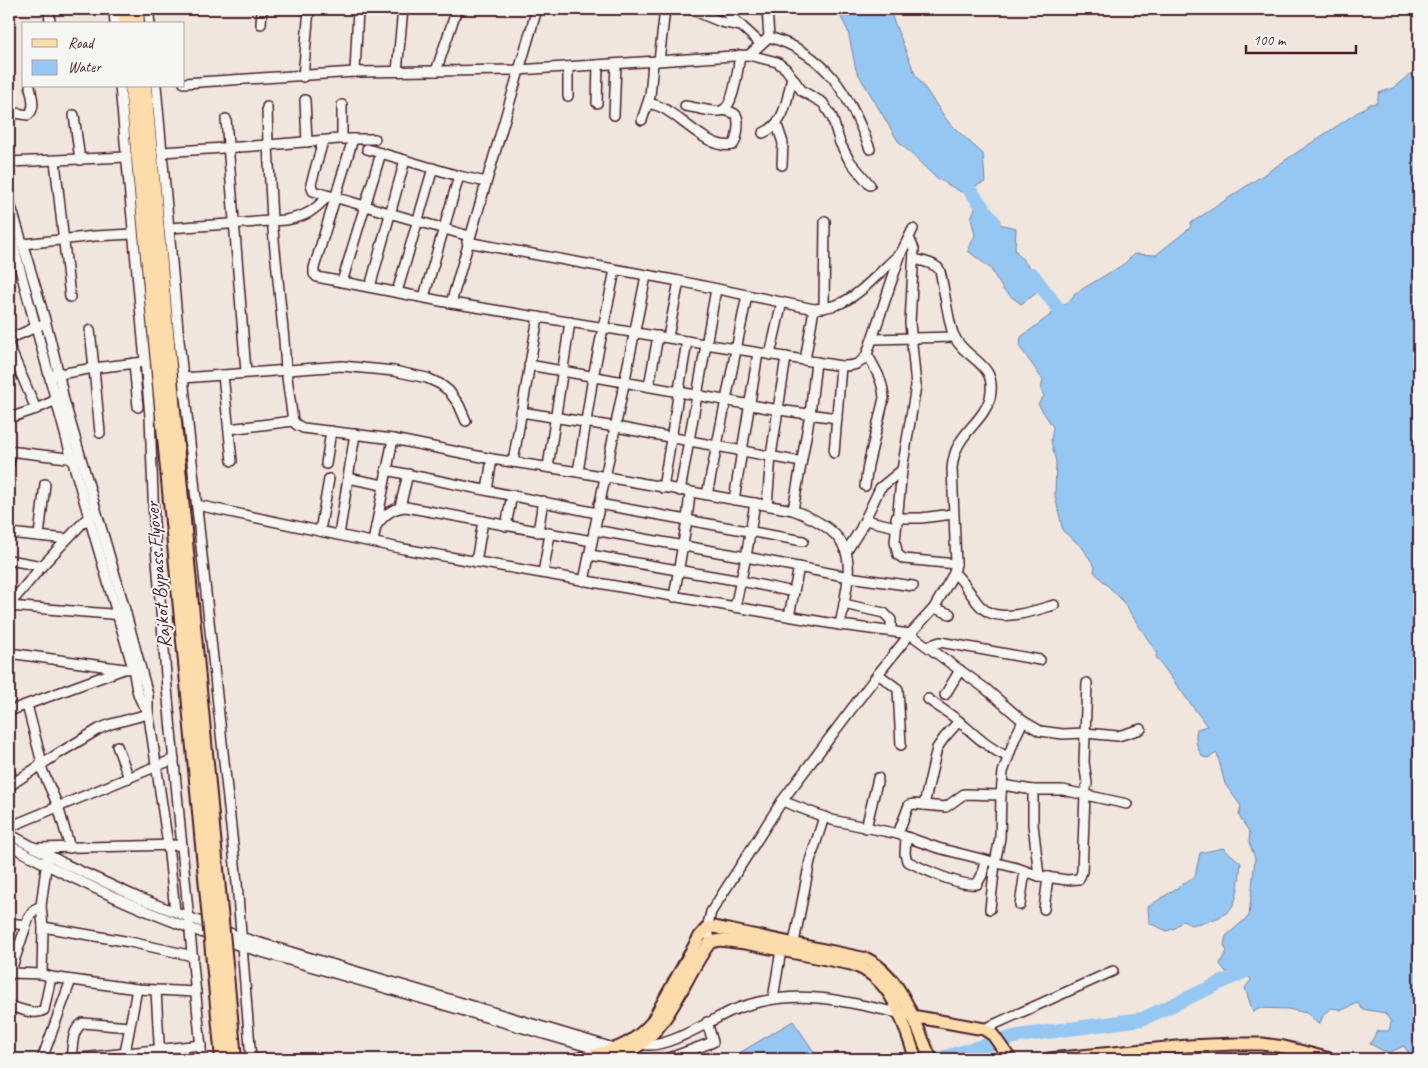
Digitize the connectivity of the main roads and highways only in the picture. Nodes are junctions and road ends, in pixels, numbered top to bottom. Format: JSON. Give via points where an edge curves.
{"nodes":[{"id":1,"x":125,"y":9,"type":"edge"},
{"id":2,"x":136,"y":9,"type":"edge"},
{"id":3,"x":126,"y":22,"type":"edge"},
{"id":4,"x":137,"y":22,"type":"edge"},
{"id":5,"x":132,"y":88,"type":"edge"},
{"id":6,"x":144,"y":88,"type":"edge"},
{"id":7,"x":174,"y":479,"type":"junction"},
{"id":8,"x":911,"y":1016,"type":"junction"},
{"id":9,"x":620,"y":1055,"type":"edge"},
{"id":10,"x":1008,"y":1058,"type":"edge"},
{"id":11,"x":223,"y":1059,"type":"edge"},
{"id":12,"x":234,"y":1059,"type":"edge"},
{"id":13,"x":578,"y":1059,"type":"edge"},
{"id":14,"x":916,"y":1059,"type":"edge"},
{"id":15,"x":931,"y":1059,"type":"edge"},
{"id":16,"x":1049,"y":1059,"type":"edge"},
{"id":17,"x":1330,"y":1059,"type":"edge"}],
"edges":[{"from":1,"to":3,"type":"highway"},
{"from":2,"to":4,"type":"highway"},
{"from":5,"to":7,"type":"highway","name":"Rajkot Bypass Flyover"},
{"from":6,"to":7,"type":"highway","name":"Rajkot Bypass Flyover"},
{"from":7,"to":11,"type":"highway","name":"Rajkot Bypass Flyover","bridge":true},
{"from":7,"to":12,"type":"highway","name":"Rajkot Bypass Flyover","bridge":true},
{"from":8,"to":9,"type":"main road","via":[[897,987],[876,963],[714,927],[707,928],[700,936],[652,1022]]},
{"from":8,"to":10,"type":"main road","via":[[989,1032]]},
{"from":8,"to":15,"type":"main road"},
{"from":9,"to":13,"type":"main road"},
{"from":9,"to":14,"type":"main road","via":[[643,1044],[664,1021],[702,953],[711,942],[720,940],[862,968],[874,975],[885,986]]},
{"from":16,"to":17,"type":"main road","via":[[1235,1044],[1262,1044]]}]}
